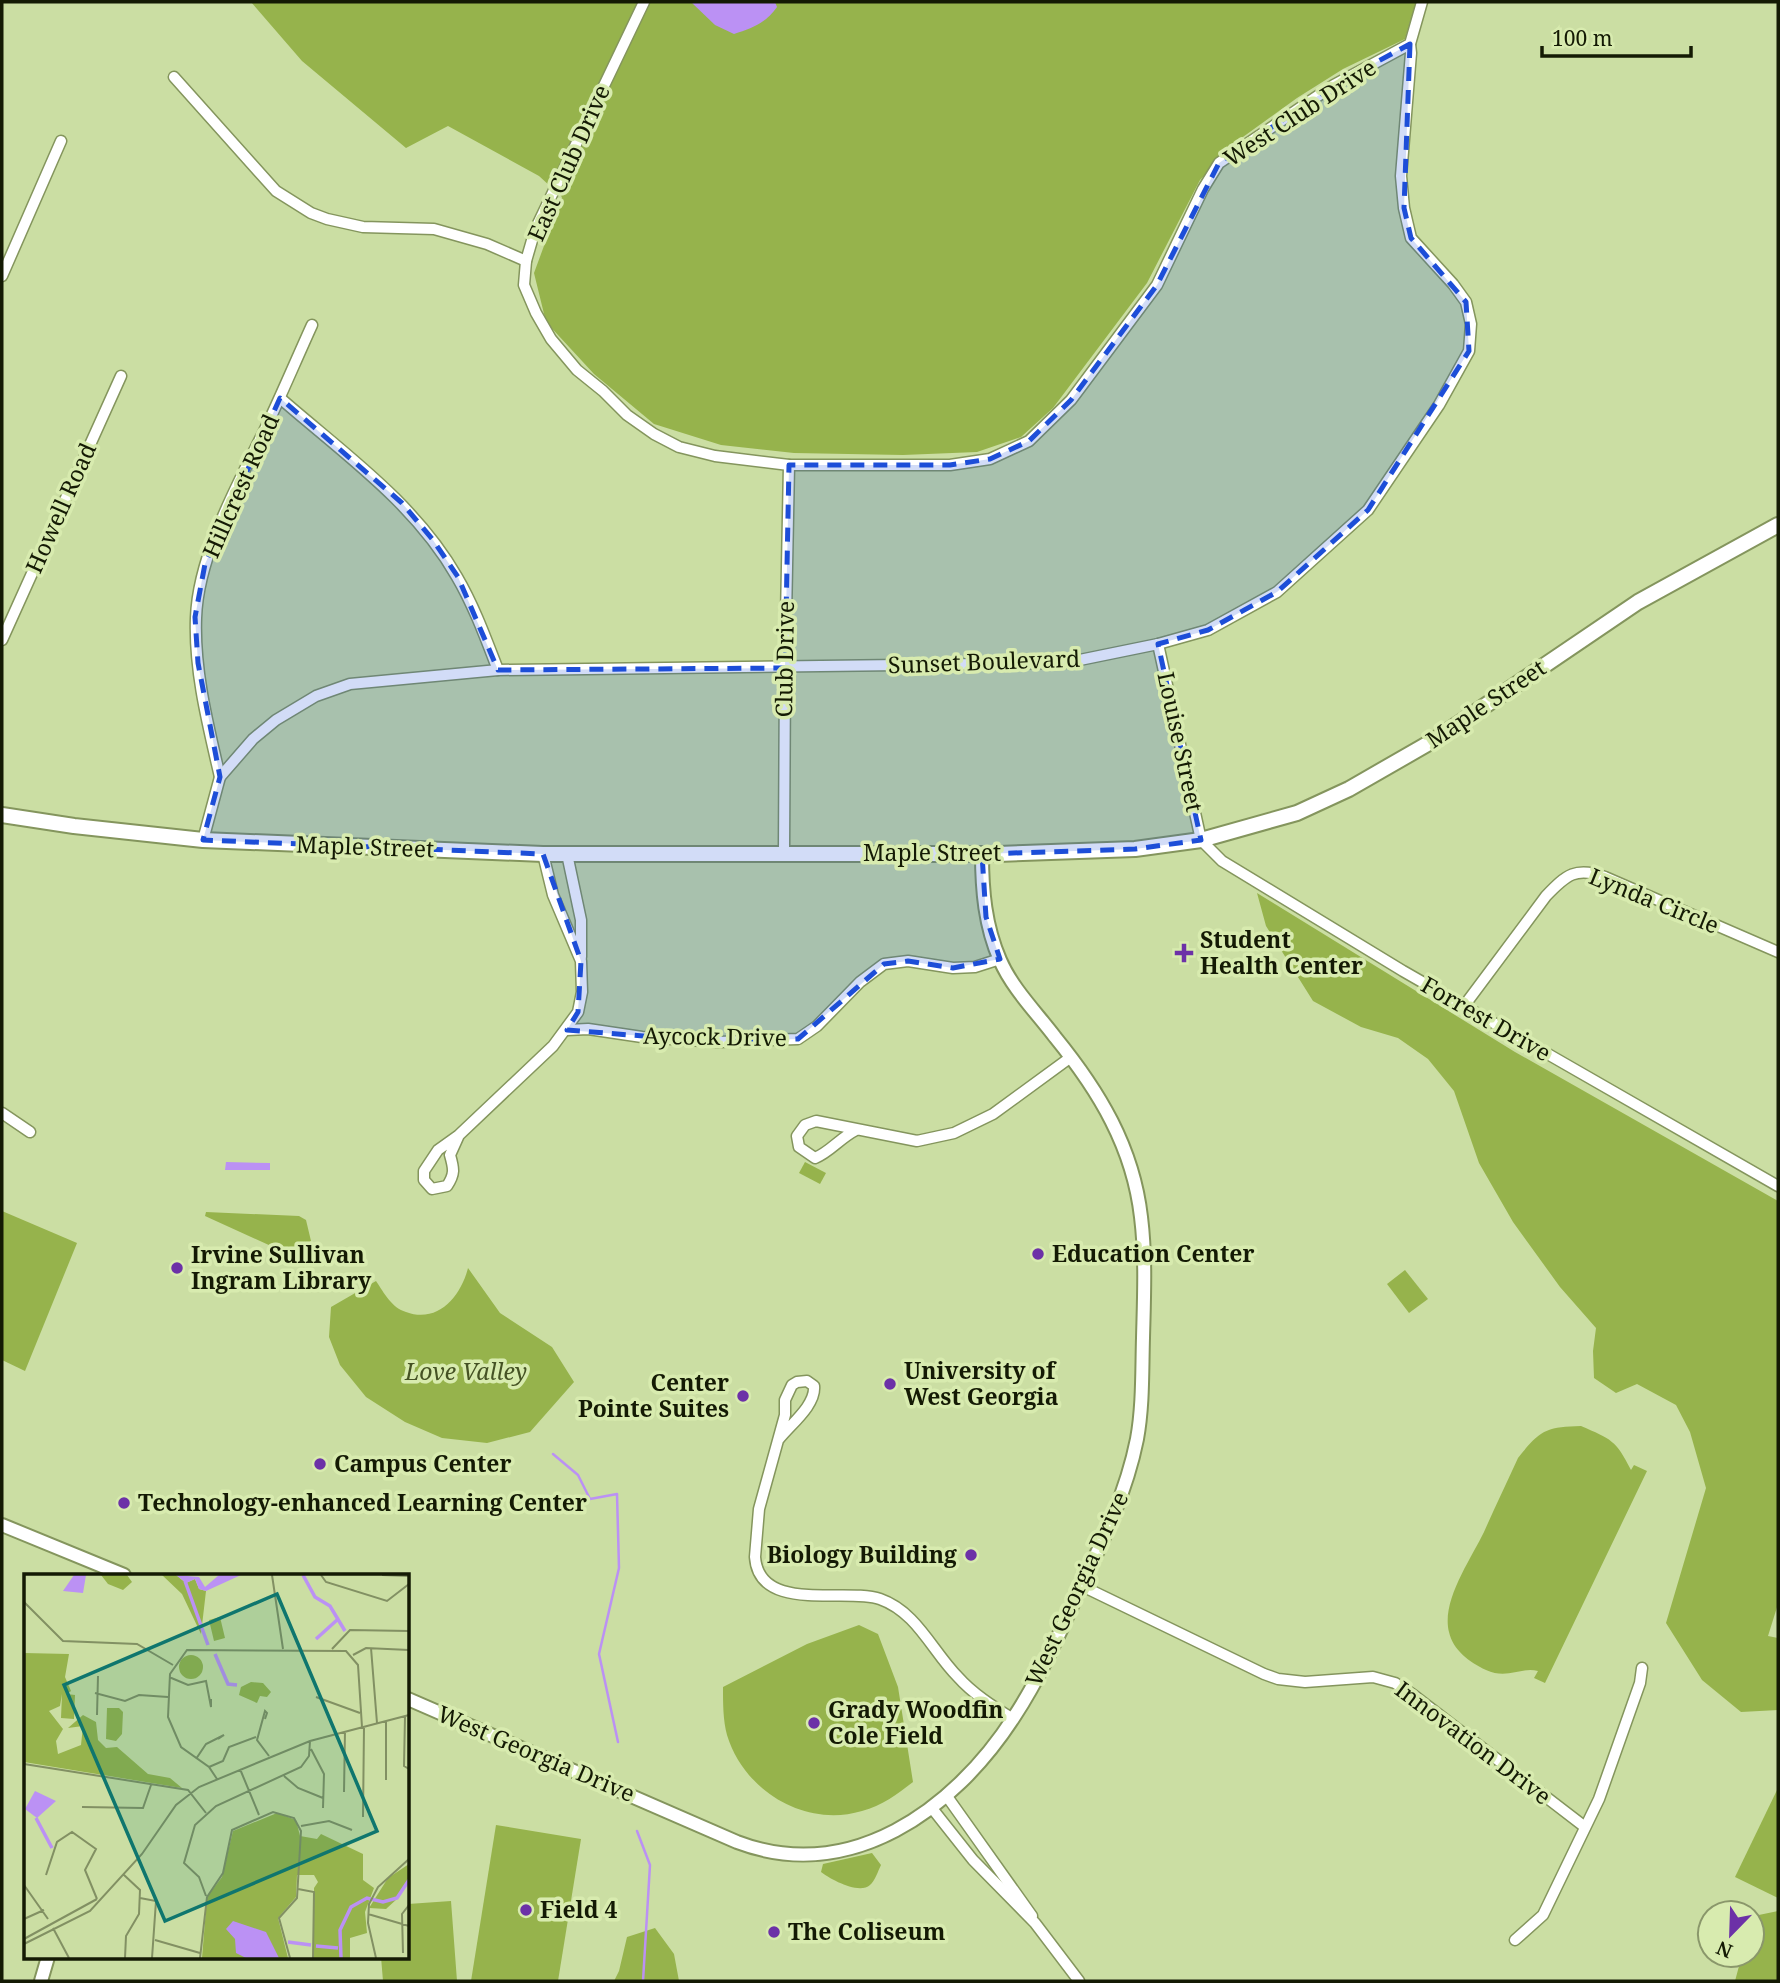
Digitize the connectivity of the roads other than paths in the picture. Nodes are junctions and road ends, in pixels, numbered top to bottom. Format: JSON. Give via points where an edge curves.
{"nodes":[{"id":1,"x":644,"y":2,"type":"edge"},
{"id":2,"x":1422,"y":2,"type":"edge"},
{"id":3,"x":1410,"y":44,"type":"junction"},
{"id":4,"x":174,"y":78,"type":"dead end"},
{"id":5,"x":61,"y":141,"type":"dead end"},
{"id":6,"x":526,"y":261,"type":"junction"},
{"id":7,"x":2,"y":276,"type":"edge"},
{"id":8,"x":312,"y":326,"type":"dead end"},
{"id":9,"x":121,"y":376,"type":"dead end"},
{"id":10,"x":280,"y":398,"type":"junction"},
{"id":11,"x":789,"y":465,"type":"junction"},
{"id":12,"x":1778,"y":524,"type":"edge"},
{"id":13,"x":2,"y":640,"type":"edge"},
{"id":14,"x":1158,"y":644,"type":"junction"},
{"id":15,"x":785,"y":668,"type":"junction"},
{"id":16,"x":498,"y":670,"type":"junction"},
{"id":17,"x":220,"y":777,"type":"junction"},
{"id":18,"x":2,"y":815,"type":"edge"},
{"id":19,"x":203,"y":840,"type":"junction"},
{"id":20,"x":1201,"y":840,"type":"junction"},
{"id":21,"x":784,"y":853,"type":"junction"},
{"id":22,"x":543,"y":854,"type":"junction"},
{"id":23,"x":567,"y":854,"type":"junction"},
{"id":24,"x":982,"y":854,"type":"junction"},
{"id":25,"x":1778,"y":952,"type":"edge"},
{"id":26,"x":1000,"y":959,"type":"junction"},
{"id":27,"x":581,"y":961,"type":"junction"},
{"id":28,"x":1464,"y":1006,"type":"junction"},
{"id":29,"x":567,"y":1030,"type":"junction"},
{"id":30,"x":1071,"y":1056,"type":"junction"},
{"id":31,"x":2,"y":1113,"type":"edge"},
{"id":32,"x":856,"y":1130,"type":"junction"},
{"id":33,"x":30,"y":1132,"type":"dead end"},
{"id":34,"x":459,"y":1135,"type":"junction"},
{"id":35,"x":1778,"y":1186,"type":"edge"},
{"id":36,"x":779,"y":1439,"type":"junction"},
{"id":37,"x":2,"y":1525,"type":"edge"},
{"id":38,"x":120,"y":1574,"type":"edge"},
{"id":39,"x":1082,"y":1586,"type":"junction"},
{"id":40,"x":1642,"y":1668,"type":"dead end"},
{"id":41,"x":410,"y":1700,"type":"edge"},
{"id":42,"x":1013,"y":1719,"type":"junction"},
{"id":43,"x":946,"y":1795,"type":"junction"},
{"id":44,"x":931,"y":1807,"type":"junction"},
{"id":45,"x":1584,"y":1827,"type":"junction"},
{"id":46,"x":1035,"y":1923,"type":"junction"},
{"id":47,"x":1515,"y":1940,"type":"dead end"},
{"id":48,"x":48,"y":1958,"type":"edge"},
{"id":49,"x":41,"y":1981,"type":"edge"},
{"id":50,"x":1079,"y":1981,"type":"edge"}],
"edges":[{"from":1,"to":6,"type":"street","name":"East Club Drive","via":[[535,230]]},
{"from":2,"to":3,"type":"street"},
{"from":3,"to":11,"type":"street","name":"West Club Drive","via":[[1334,85],[1219,163],[1157,285],[1070,400],[1029,441],[990,459],[950,465]]},
{"from":3,"to":14,"type":"street","name":"Sunset Boulevard","via":[[1401,177],[1404,208],[1411,238],[1466,302],[1471,324],[1469,351],[1439,405],[1368,510],[1277,592],[1209,630]]},
{"from":4,"to":6,"type":"street","via":[[276,191],[311,212],[363,227],[434,229]]},
{"from":5,"to":7,"type":"street"},
{"from":6,"to":11,"type":"street","name":"East Club Drive","via":[[524,285],[551,338],[577,370],[627,415],[679,447]]},
{"from":8,"to":10,"type":"street","name":"Hillcrest Road"},
{"from":9,"to":13,"type":"street","name":"Howell Road"},
{"from":10,"to":16,"type":"street","via":[[402,503],[433,540],[458,577]]},
{"from":10,"to":17,"type":"street","name":"Hillcrest Road","via":[[205,564],[195,617],[198,663]]},
{"from":11,"to":15,"type":"street","name":"Club Drive"},
{"from":12,"to":20,"type":"main road","name":"Maple Street","via":[[1638,602],[1436,739],[1349,789],[1297,813]]},
{"from":14,"to":15,"type":"street","name":"Sunset Boulevard","via":[[1065,663]]},
{"from":14,"to":20,"type":"street","name":"Louise Street"},
{"from":15,"to":16,"type":"street","name":"Sunset Boulevard"},
{"from":15,"to":21,"type":"street","name":"Club Drive"},
{"from":16,"to":17,"type":"street","name":"Sunset Boulevard","via":[[350,684],[316,696],[253,739]]},
{"from":17,"to":19,"type":"street","name":"Sunset Boulevard"},
{"from":18,"to":19,"type":"main road","name":"Maple Street"},
{"from":19,"to":22,"type":"main road","name":"Maple Street"},
{"from":20,"to":24,"type":"main road","name":"Maple Street","via":[[1135,849]]},
{"from":20,"to":28,"type":"street","name":"Forrest Drive","via":[[1222,861]]},
{"from":21,"to":23,"type":"main road","name":"Maple Street"},
{"from":21,"to":24,"type":"main road","name":"Maple Street"},
{"from":22,"to":23,"type":"main road","name":"Maple Street"},
{"from":22,"to":27,"type":"street","via":[[553,895]]},
{"from":23,"to":27,"type":"street","via":[[581,920]]},
{"from":24,"to":26,"type":"street","name":"West Georgia Drive","via":[[986,917]]},
{"from":25,"to":28,"type":"street","name":"Lynda Circle","via":[[1590,871],[1577,872],[1546,897]]},
{"from":26,"to":29,"type":"street","name":"Aycock Drive","via":[[953,968],[908,961],[884,964],[798,1040],[719,1042]]},
{"from":26,"to":30,"type":"street","name":"West Georgia Drive"},
{"from":27,"to":29,"type":"street","via":[[578,1012]]},
{"from":28,"to":35,"type":"street","name":"Forrest Drive"},
{"from":29,"to":34,"type":"street"},
{"from":30,"to":32,"type":"street","via":[[993,1114],[954,1133],[917,1141]]},
{"from":30,"to":39,"type":"street","name":"West Georgia Drive","via":[[1097,1092],[1121,1139],[1141,1218],[1143,1266],[1142,1398],[1137,1438],[1112,1522]]},
{"from":31,"to":33,"type":"street"},
{"from":32,"to":32,"type":"street","via":[[816,1121],[805,1125],[797,1136],[799,1147],[815,1158]]},
{"from":34,"to":34,"type":"street","via":[[438,1150],[424,1171],[424,1180],[432,1189],[447,1186],[454,1177],[450,1155]]},
{"from":36,"to":36,"type":"street","via":[[811,1402],[814,1386],[807,1381],[797,1382],[789,1391]]},
{"from":36,"to":42,"type":"street","via":[[759,1509],[755,1557],[762,1576],[787,1592],[864,1596],[899,1608],[963,1683]]},
{"from":37,"to":38,"type":"street"},
{"from":39,"to":42,"type":"street","name":"West Georgia Drive"},
{"from":39,"to":45,"type":"street","name":"Innovation Drive","via":[[1278,1679],[1306,1682],[1373,1677],[1395,1684]]},
{"from":40,"to":45,"type":"street","via":[[1599,1799]]},
{"from":41,"to":44,"type":"street","name":"West Georgia Drive","via":[[758,1849],[808,1856],[841,1852],[879,1839]]},
{"from":42,"to":43,"type":"street","name":"West Georgia Drive"},
{"from":43,"to":44,"type":"street","name":"West Georgia Drive"},
{"from":43,"to":46,"type":"street"},
{"from":44,"to":46,"type":"street","via":[[973,1860]]},
{"from":45,"to":47,"type":"street","via":[[1543,1915]]},
{"from":46,"to":50,"type":"street"},
{"from":48,"to":49,"type":"street"}]}
